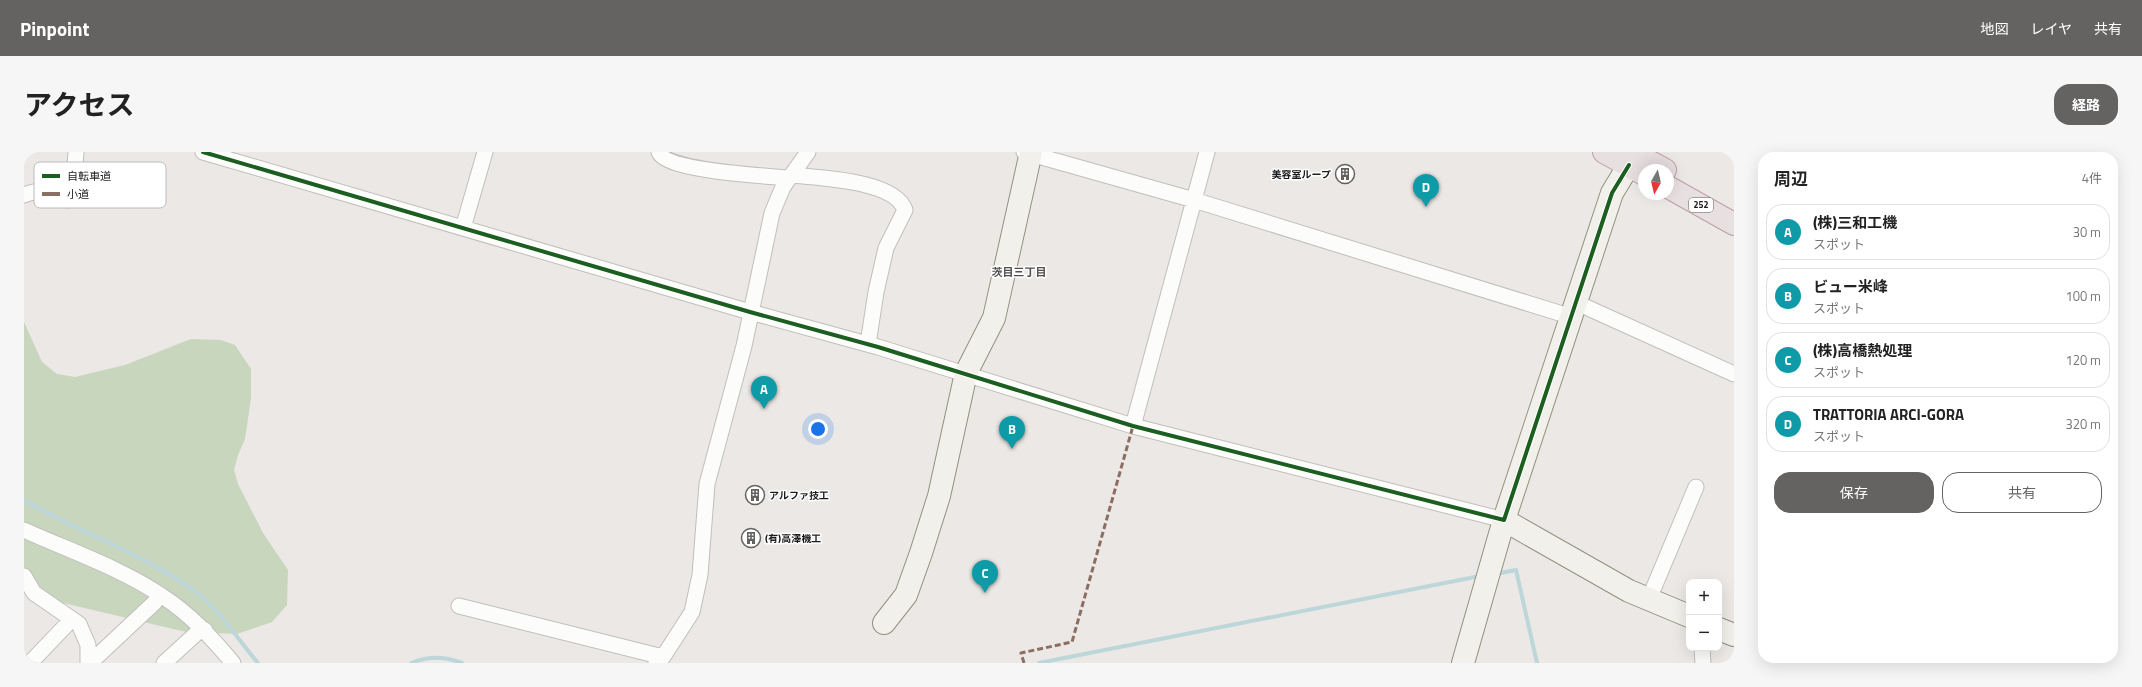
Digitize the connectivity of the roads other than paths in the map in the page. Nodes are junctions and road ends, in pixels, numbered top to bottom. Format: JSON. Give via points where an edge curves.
{"nodes":[{"id":1,"x":76,"y":152,"type":"edge"},
{"id":2,"x":203,"y":152,"type":"edge"},
{"id":3,"x":485,"y":152,"type":"edge"},
{"id":4,"x":658,"y":152,"type":"edge"},
{"id":5,"x":808,"y":152,"type":"edge"},
{"id":6,"x":1207,"y":152,"type":"edge"},
{"id":7,"x":1604,"y":152,"type":"edge"},
{"id":8,"x":1029,"y":153,"type":"edge"},
{"id":9,"x":1637,"y":158,"type":"edge"},
{"id":10,"x":75,"y":162,"type":"edge"},
{"id":11,"x":1650,"y":164,"type":"edge"},
{"id":12,"x":1674,"y":175,"type":"edge"},
{"id":13,"x":790,"y":177,"type":"junction"},
{"id":14,"x":1674,"y":190,"type":"edge"},
{"id":15,"x":34,"y":192,"type":"edge"},
{"id":16,"x":24,"y":195,"type":"edge"},
{"id":17,"x":1194,"y":200,"type":"junction"},
{"id":18,"x":1734,"y":209,"type":"edge"},
{"id":19,"x":1734,"y":224,"type":"edge"},
{"id":20,"x":463,"y":228,"type":"junction"},
{"id":21,"x":1574,"y":310,"type":"junction"},
{"id":22,"x":750,"y":312,"type":"junction"},
{"id":23,"x":868,"y":344,"type":"junction"},
{"id":24,"x":966,"y":373,"type":"junction"},
{"id":25,"x":1734,"y":374,"type":"edge"},
{"id":26,"x":1134,"y":426,"type":"junction"},
{"id":27,"x":1696,"y":487,"type":"dead end"},
{"id":28,"x":1504,"y":520,"type":"junction"},
{"id":29,"x":24,"y":530,"type":"edge"},
{"id":30,"x":24,"y":576,"type":"edge"},
{"id":31,"x":1650,"y":599,"type":"junction"},
{"id":32,"x":155,"y":602,"type":"dead end"},
{"id":33,"x":459,"y":606,"type":"dead end"},
{"id":34,"x":1687,"y":615,"type":"edge"},
{"id":35,"x":72,"y":619,"type":"junction"},
{"id":36,"x":884,"y":622,"type":"dead end"},
{"id":37,"x":205,"y":630,"type":"junction"},
{"id":38,"x":1722,"y":630,"type":"edge"},
{"id":39,"x":1734,"y":635,"type":"edge"},
{"id":40,"x":1702,"y":651,"type":"edge"},
{"id":41,"x":660,"y":660,"type":"edge"},
{"id":42,"x":30,"y":663,"type":"edge"},
{"id":43,"x":89,"y":663,"type":"edge"},
{"id":44,"x":164,"y":663,"type":"edge"},
{"id":45,"x":233,"y":663,"type":"edge"},
{"id":46,"x":1463,"y":663,"type":"edge"},
{"id":47,"x":1703,"y":663,"type":"edge"}],
"edges":[{"from":1,"to":10,"type":"street"},
{"from":2,"to":20,"type":"street"},
{"from":3,"to":20,"type":"street"},
{"from":4,"to":13,"type":"street","via":[[671,162],[689,167]]},
{"from":5,"to":13,"type":"street"},
{"from":6,"to":17,"type":"street"},
{"from":7,"to":9,"type":"highway"},
{"from":8,"to":17,"type":"street"},
{"from":8,"to":24,"type":"street","via":[[994,318]]},
{"from":9,"to":11,"type":"highway"},
{"from":9,"to":21,"type":"street","via":[[1612,193]]},
{"from":12,"to":18,"type":"highway","number":"252"},
{"from":13,"to":22,"type":"street","via":[[772,213]]},
{"from":13,"to":23,"type":"street","via":[[850,181],[869,185],[903,204],[905,210],[886,248]]},
{"from":14,"to":19,"type":"highway","number":"252"},
{"from":15,"to":16,"type":"street"},
{"from":17,"to":21,"type":"street"},
{"from":17,"to":26,"type":"street"},
{"from":20,"to":22,"type":"street"},
{"from":21,"to":25,"type":"street"},
{"from":21,"to":28,"type":"street"},
{"from":22,"to":23,"type":"street"},
{"from":22,"to":41,"type":"street","via":[[744,346],[707,484],[700,575],[692,612]]},
{"from":23,"to":24,"type":"street"},
{"from":24,"to":26,"type":"street"},
{"from":24,"to":36,"type":"street","via":[[939,496],[921,553],[906,596]]},
{"from":26,"to":28,"type":"street"},
{"from":27,"to":31,"type":"street"},
{"from":28,"to":31,"type":"street","via":[[1629,591]]},
{"from":28,"to":46,"type":"street"},
{"from":29,"to":37,"type":"street","via":[[138,581],[163,596]]},
{"from":30,"to":35,"type":"street","via":[[34,593]]},
{"from":31,"to":34,"type":"street"},
{"from":32,"to":43,"type":"street"},
{"from":33,"to":41,"type":"street"},
{"from":35,"to":42,"type":"street"},
{"from":35,"to":43,"type":"street","via":[[79,624],[88,645]]},
{"from":37,"to":44,"type":"street","via":[[199,631]]},
{"from":37,"to":45,"type":"street"},
{"from":38,"to":39,"type":"street"},
{"from":40,"to":47,"type":"street"}]}
